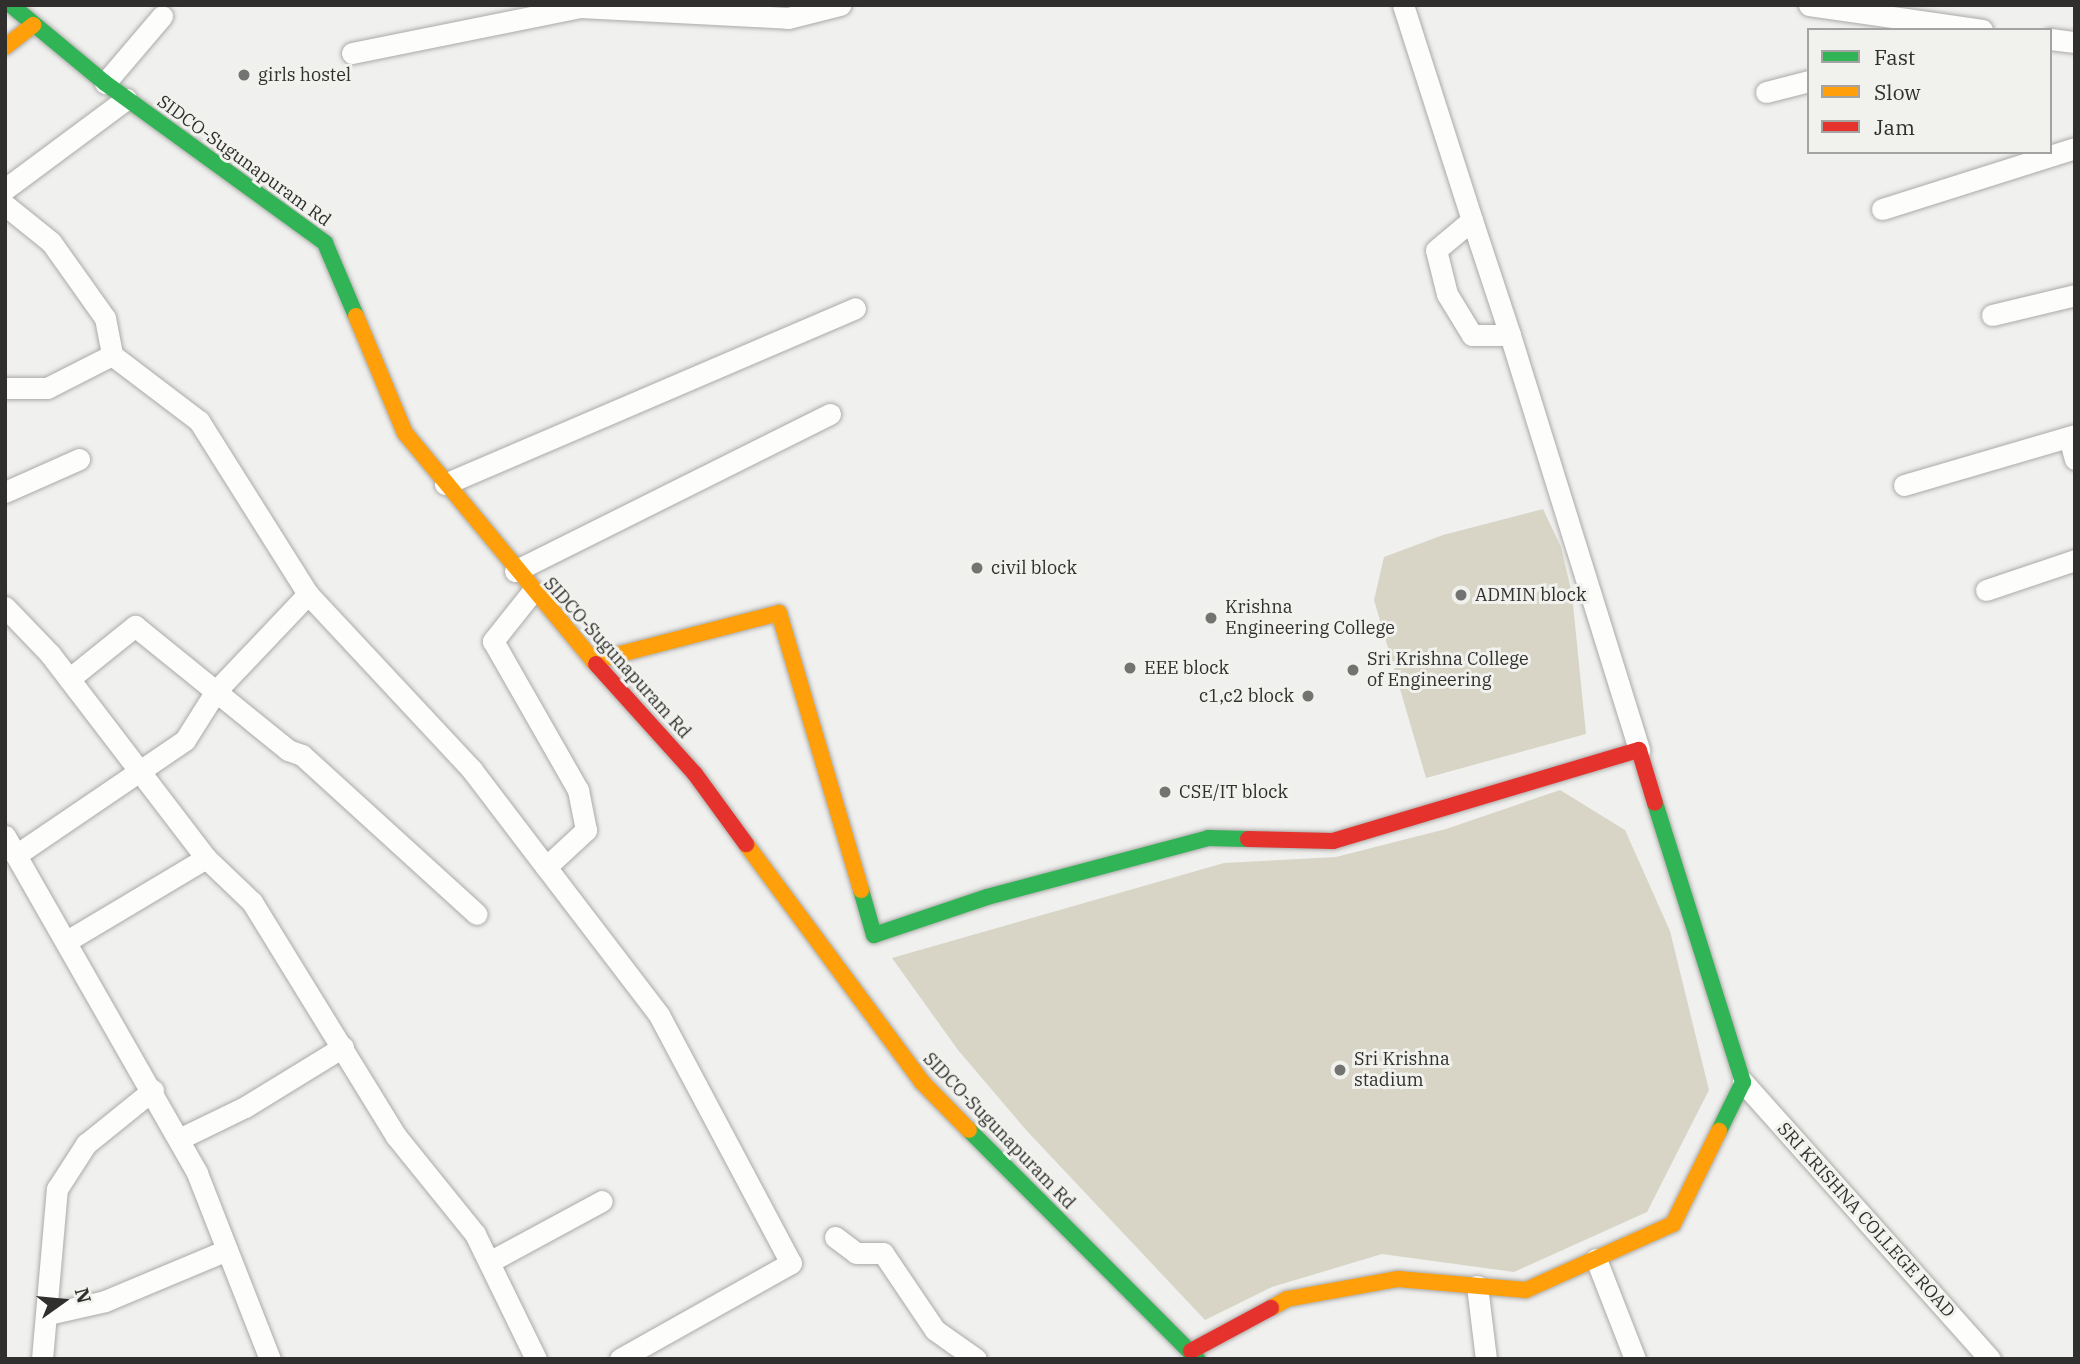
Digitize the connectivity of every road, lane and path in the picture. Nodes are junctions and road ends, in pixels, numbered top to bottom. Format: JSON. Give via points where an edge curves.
{"nodes":[{"id":1,"x":10,"y":5,"type":"edge"},
{"id":2,"x":840,"y":5,"type":"edge"},
{"id":3,"x":1403,"y":5,"type":"edge"},
{"id":4,"x":1822,"y":6,"type":"edge"},
{"id":5,"x":162,"y":16,"type":"dead end"},
{"id":6,"x":1953,"y":16,"type":"edge"},
{"id":7,"x":33,"y":25,"type":"junction"},
{"id":8,"x":1830,"y":28,"type":"edge"},
{"id":9,"x":1978,"y":28,"type":"edge"},
{"id":10,"x":2052,"y":39,"type":"edge"},
{"id":11,"x":2075,"y":42,"type":"edge"},
{"id":12,"x":5,"y":47,"type":"edge"},
{"id":13,"x":352,"y":53,"type":"dead end"},
{"id":14,"x":1807,"y":82,"type":"edge"},
{"id":15,"x":105,"y":83,"type":"junction"},
{"id":16,"x":1766,"y":92,"type":"dead end"},
{"id":17,"x":127,"y":99,"type":"junction"},
{"id":18,"x":2075,"y":148,"type":"edge"},
{"id":19,"x":5,"y":190,"type":"edge"},
{"id":20,"x":5,"y":205,"type":"edge"},
{"id":21,"x":1882,"y":209,"type":"dead end"},
{"id":22,"x":1472,"y":220,"type":"junction"},
{"id":23,"x":2075,"y":295,"type":"edge"},
{"id":24,"x":855,"y":308,"type":"dead end"},
{"id":25,"x":1992,"y":315,"type":"dead end"},
{"id":26,"x":1510,"y":335,"type":"junction"},
{"id":27,"x":112,"y":355,"type":"junction"},
{"id":28,"x":5,"y":388,"type":"edge"},
{"id":29,"x":830,"y":414,"type":"dead end"},
{"id":30,"x":2072,"y":436,"type":"edge"},
{"id":31,"x":79,"y":458,"type":"dead end"},
{"id":32,"x":2075,"y":459,"type":"edge"},
{"id":33,"x":445,"y":484,"type":"junction"},
{"id":34,"x":1903,"y":485,"type":"dead end"},
{"id":35,"x":5,"y":492,"type":"edge"},
{"id":36,"x":2075,"y":560,"type":"edge"},
{"id":37,"x":515,"y":571,"type":"junction"},
{"id":38,"x":1986,"y":590,"type":"dead end"},
{"id":39,"x":532,"y":592,"type":"junction"},
{"id":40,"x":308,"y":594,"type":"junction"},
{"id":41,"x":5,"y":607,"type":"edge"},
{"id":42,"x":593,"y":661,"type":"junction"},
{"id":43,"x":69,"y":679,"type":"junction"},
{"id":44,"x":216,"y":691,"type":"junction"},
{"id":45,"x":1639,"y":750,"type":"junction"},
{"id":46,"x":140,"y":772,"type":"junction"},
{"id":47,"x":11,"y":846,"type":"edge"},
{"id":48,"x":206,"y":858,"type":"junction"},
{"id":49,"x":546,"y":867,"type":"junction"},
{"id":50,"x":477,"y":914,"type":"dead end"},
{"id":51,"x":67,"y":941,"type":"junction"},
{"id":52,"x":343,"y":1047,"type":"junction"},
{"id":53,"x":1742,"y":1082,"type":"junction"},
{"id":54,"x":153,"y":1090,"type":"junction"},
{"id":55,"x":179,"y":1139,"type":"junction"},
{"id":56,"x":601,"y":1201,"type":"dead end"},
{"id":57,"x":835,"y":1237,"type":"dead end"},
{"id":58,"x":227,"y":1250,"type":"junction"},
{"id":59,"x":1596,"y":1259,"type":"junction"},
{"id":60,"x":489,"y":1262,"type":"junction"},
{"id":61,"x":1477,"y":1286,"type":"junction"},
{"id":62,"x":48,"y":1314,"type":"junction"},
{"id":63,"x":1194,"y":1355,"type":"edge"},
{"id":64,"x":42,"y":1359,"type":"edge"},
{"id":65,"x":270,"y":1359,"type":"edge"},
{"id":66,"x":536,"y":1359,"type":"edge"},
{"id":67,"x":620,"y":1359,"type":"edge"},
{"id":68,"x":976,"y":1359,"type":"edge"},
{"id":69,"x":1486,"y":1359,"type":"edge"},
{"id":70,"x":1635,"y":1359,"type":"edge"},
{"id":71,"x":1990,"y":1359,"type":"edge"}],
"edges":[{"from":1,"to":7,"type":"street","name":"SIDCO-Sugunapuram Rd"},
{"from":2,"to":13,"type":"street","via":[[788,18],[580,7]]},
{"from":3,"to":22,"type":"street"},
{"from":4,"to":6,"type":"street"},
{"from":4,"to":8,"type":"street"},
{"from":5,"to":15,"type":"street"},
{"from":6,"to":9,"type":"street"},
{"from":7,"to":12,"type":"street"},
{"from":7,"to":15,"type":"street","name":"SIDCO-Sugunapuram Rd"},
{"from":10,"to":11,"type":"street"},
{"from":14,"to":16,"type":"street"},
{"from":15,"to":17,"type":"street","name":"SIDCO-Sugunapuram Rd"},
{"from":17,"to":19,"type":"street"},
{"from":17,"to":33,"type":"street","name":"SIDCO-Sugunapuram Rd","via":[[325,243],[405,433]]},
{"from":18,"to":21,"type":"street"},
{"from":20,"to":27,"type":"street","via":[[51,242],[104,318]]},
{"from":22,"to":26,"type":"street"},
{"from":22,"to":26,"type":"street","via":[[1436,250],[1447,294],[1472,335]]},
{"from":23,"to":25,"type":"street"},
{"from":24,"to":33,"type":"street"},
{"from":26,"to":45,"type":"street"},
{"from":27,"to":28,"type":"street","via":[[47,388]]},
{"from":27,"to":40,"type":"street","via":[[199,421]]},
{"from":29,"to":37,"type":"street"},
{"from":30,"to":32,"type":"street"},
{"from":30,"to":34,"type":"street"},
{"from":31,"to":35,"type":"street"},
{"from":33,"to":37,"type":"street","name":"SIDCO-Sugunapuram Rd"},
{"from":36,"to":38,"type":"street"},
{"from":37,"to":39,"type":"street","name":"SIDCO-Sugunapuram Rd"},
{"from":39,"to":42,"type":"street","name":"SIDCO-Sugunapuram Rd"},
{"from":39,"to":49,"type":"street","via":[[493,641],[578,790],[586,830]]},
{"from":40,"to":44,"type":"street"},
{"from":40,"to":49,"type":"street","via":[[471,770]]},
{"from":41,"to":43,"type":"street"},
{"from":42,"to":45,"type":"street","via":[[779,614],[874,934],[987,897],[1208,838],[1333,841]]},
{"from":42,"to":63,"type":"street","name":"SIDCO-Sugunapuram Rd","via":[[695,774],[922,1082]]},
{"from":43,"to":44,"type":"street","via":[[135,626]]},
{"from":43,"to":46,"type":"street"},
{"from":44,"to":46,"type":"street","via":[[185,740]]},
{"from":44,"to":50,"type":"street","via":[[288,750],[302,755]]},
{"from":45,"to":53,"type":"street"},
{"from":46,"to":47,"type":"street"},
{"from":46,"to":48,"type":"street"},
{"from":47,"to":51,"type":"street"},
{"from":48,"to":51,"type":"street"},
{"from":48,"to":52,"type":"street","via":[[252,902]]},
{"from":49,"to":67,"type":"street","via":[[659,1015],[791,1263]]},
{"from":51,"to":54,"type":"street"},
{"from":52,"to":55,"type":"street","via":[[245,1107]]},
{"from":52,"to":60,"type":"street","via":[[396,1136],[475,1234]]},
{"from":53,"to":59,"type":"street","via":[[1673,1224]]},
{"from":53,"to":71,"type":"street","name":"SRI KRISHNA COLLEGE ROAD"},
{"from":54,"to":55,"type":"street"},
{"from":54,"to":62,"type":"street","via":[[86,1144],[57,1189]]},
{"from":55,"to":58,"type":"street"},
{"from":56,"to":60,"type":"street"},
{"from":57,"to":68,"type":"street","via":[[856,1253],[883,1253],[935,1330]]},
{"from":58,"to":62,"type":"street","via":[[104,1301]]},
{"from":58,"to":65,"type":"street"},
{"from":59,"to":61,"type":"street","via":[[1526,1290]]},
{"from":59,"to":70,"type":"street"},
{"from":60,"to":66,"type":"street"},
{"from":61,"to":63,"type":"street","via":[[1398,1279],[1287,1299]]},
{"from":61,"to":69,"type":"street"},
{"from":62,"to":64,"type":"street"}]}
